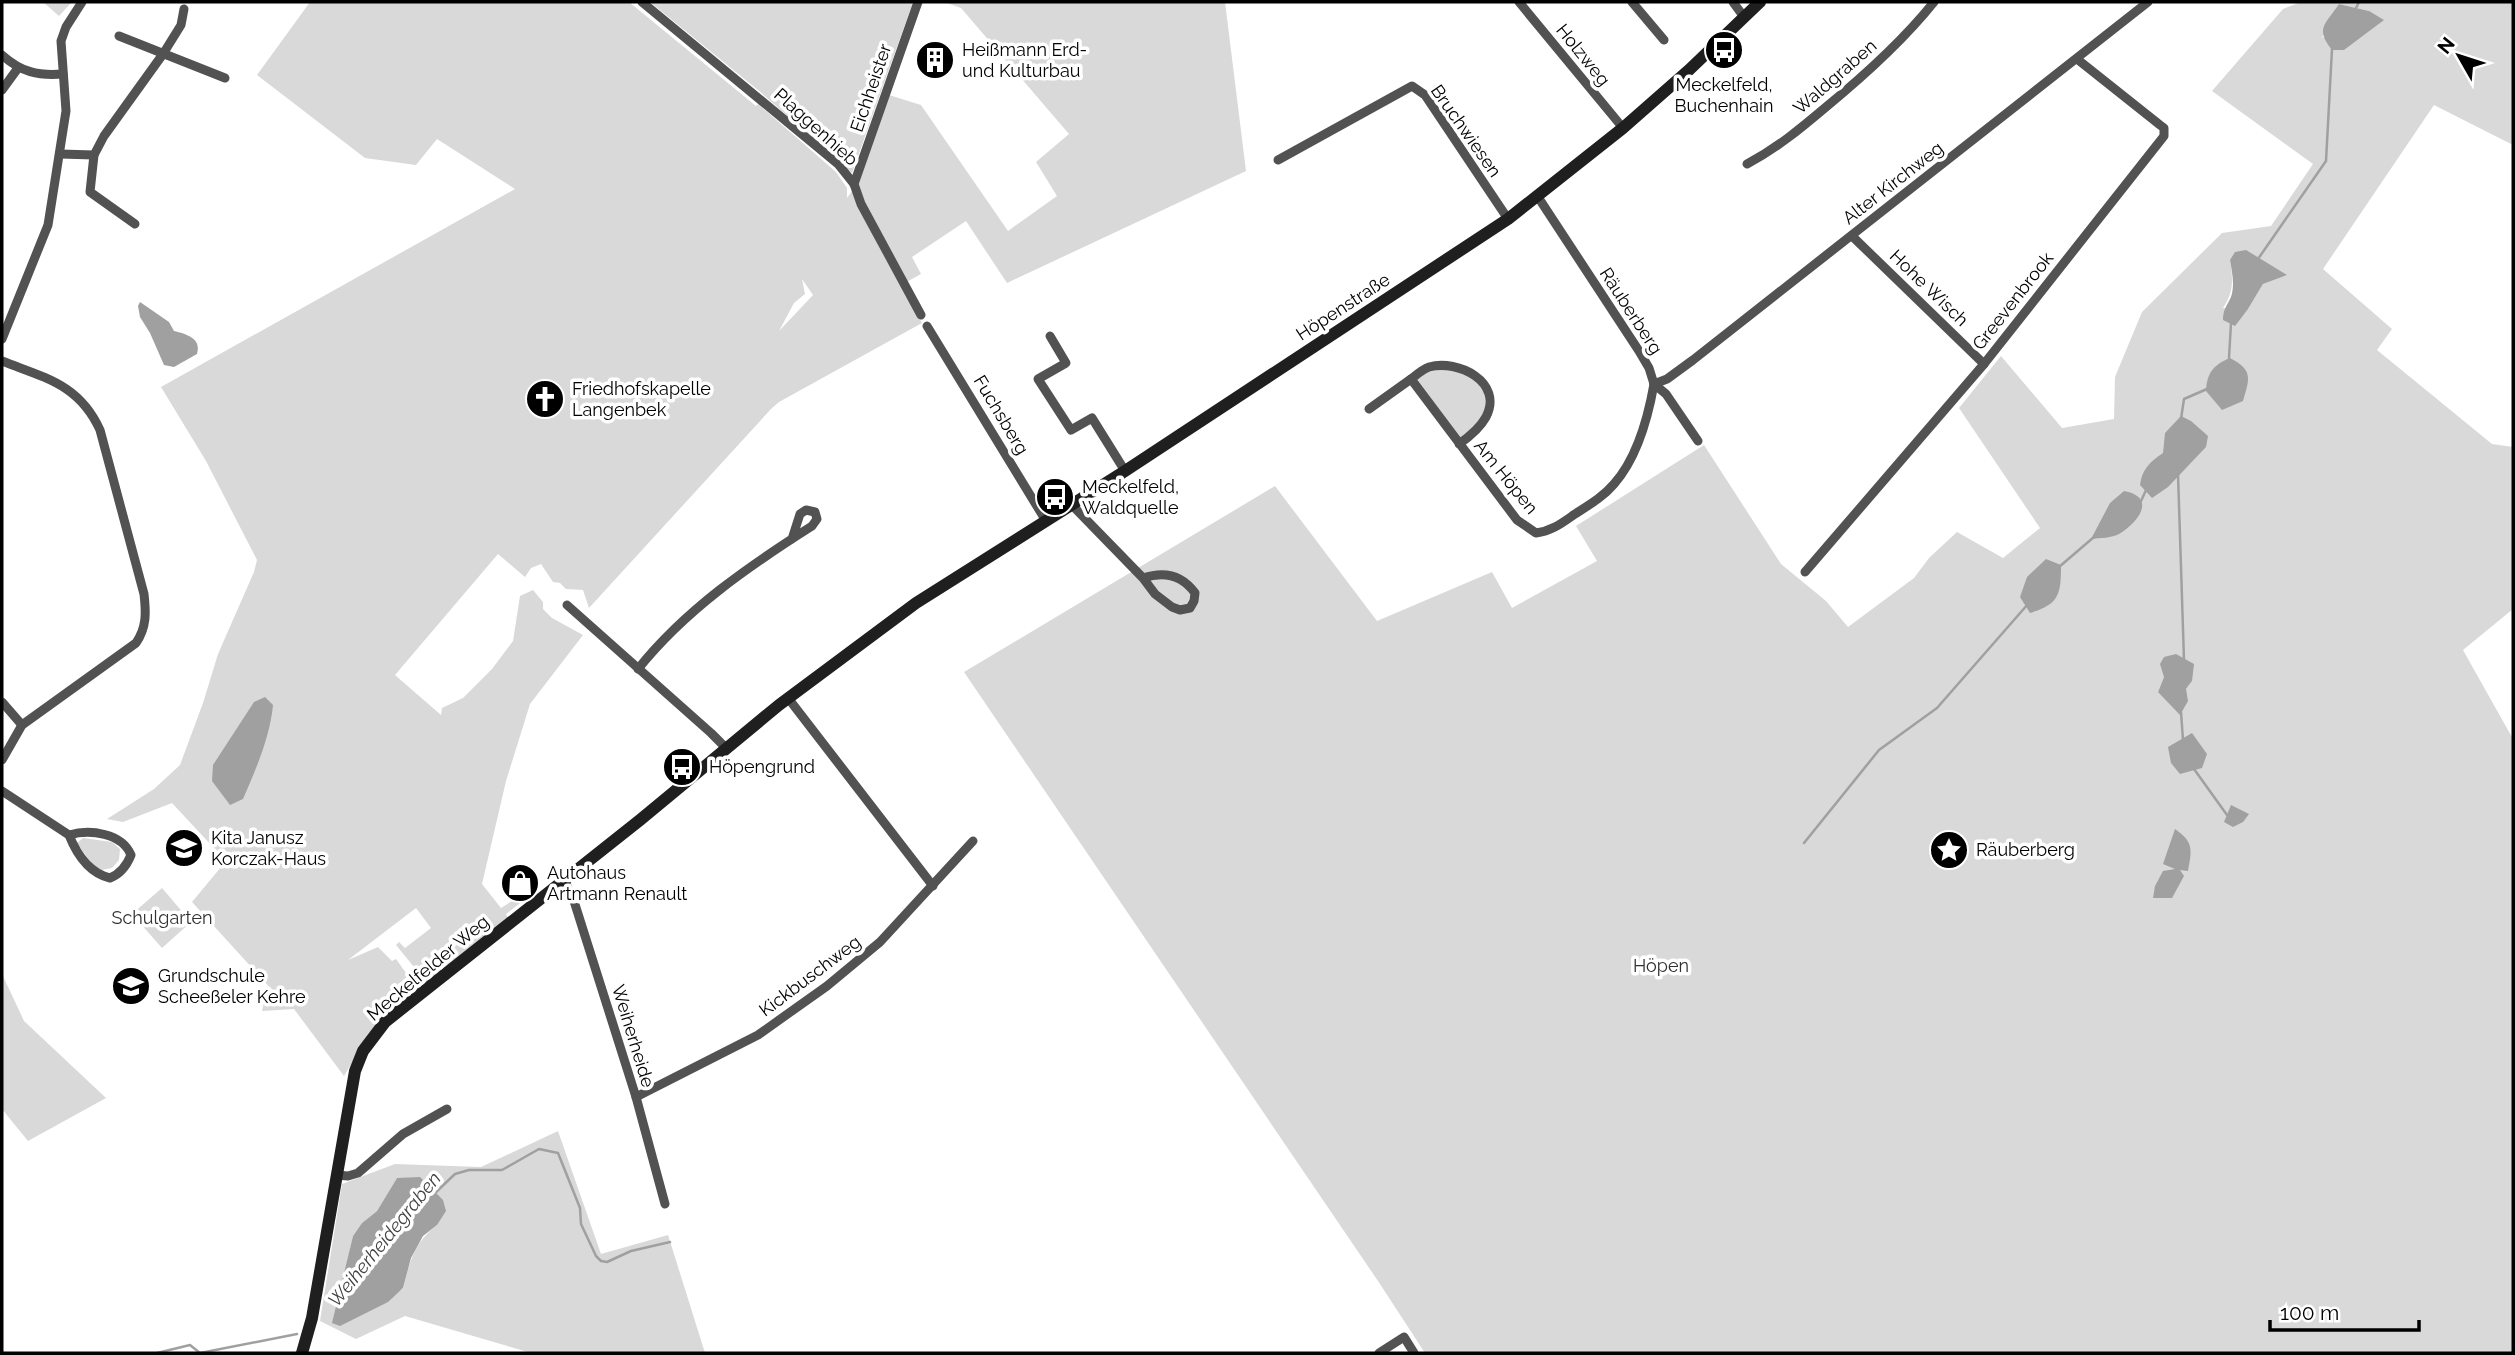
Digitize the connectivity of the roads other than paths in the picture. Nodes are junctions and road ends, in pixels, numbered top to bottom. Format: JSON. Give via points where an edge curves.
{"nodes":[{"id":1,"x":82,"y":2,"type":"edge"},
{"id":2,"x":642,"y":2,"type":"edge"},
{"id":3,"x":918,"y":2,"type":"edge"},
{"id":4,"x":1519,"y":2,"type":"edge"},
{"id":5,"x":1632,"y":2,"type":"edge"},
{"id":6,"x":1733,"y":2,"type":"edge"},
{"id":7,"x":1760,"y":2,"type":"edge"},
{"id":8,"x":1934,"y":2,"type":"edge"},
{"id":9,"x":2148,"y":2,"type":"edge"},
{"id":10,"x":184,"y":9,"type":"dead end"},
{"id":11,"x":1744,"y":17,"type":"junction"},
{"id":12,"x":119,"y":36,"type":"dead end"},
{"id":13,"x":1664,"y":40,"type":"dead end"},
{"id":14,"x":163,"y":54,"type":"junction"},
{"id":15,"x":2,"y":55,"type":"edge"},
{"id":16,"x":2077,"y":59,"type":"junction"},
{"id":17,"x":18,"y":68,"type":"junction"},
{"id":18,"x":63,"y":74,"type":"junction"},
{"id":19,"x":225,"y":78,"type":"dead end"},
{"id":20,"x":2,"y":90,"type":"edge"},
{"id":21,"x":1623,"y":128,"type":"junction"},
{"id":22,"x":60,"y":154,"type":"junction"},
{"id":23,"x":94,"y":155,"type":"junction"},
{"id":24,"x":1278,"y":160,"type":"dead end"},
{"id":25,"x":1747,"y":164,"type":"dead end"},
{"id":26,"x":854,"y":184,"type":"junction"},
{"id":27,"x":1538,"y":197,"type":"junction"},
{"id":28,"x":1508,"y":219,"type":"junction"},
{"id":29,"x":135,"y":224,"type":"dead end"},
{"id":30,"x":1852,"y":236,"type":"junction"},
{"id":31,"x":921,"y":315,"type":"dead end"},
{"id":32,"x":927,"y":326,"type":"dead end"},
{"id":33,"x":1051,"y":337,"type":"dead end"},
{"id":34,"x":2,"y":339,"type":"edge"},
{"id":35,"x":2,"y":361,"type":"edge"},
{"id":36,"x":1984,"y":364,"type":"junction"},
{"id":37,"x":1410,"y":379,"type":"junction"},
{"id":38,"x":1654,"y":384,"type":"junction"},
{"id":39,"x":1369,"y":409,"type":"dead end"},
{"id":40,"x":1698,"y":441,"type":"dead end"},
{"id":41,"x":1459,"y":444,"type":"junction"},
{"id":42,"x":1125,"y":471,"type":"junction"},
{"id":43,"x":1072,"y":505,"type":"junction"},
{"id":44,"x":1046,"y":521,"type":"junction"},
{"id":45,"x":792,"y":538,"type":"dead end"},
{"id":46,"x":1805,"y":572,"type":"dead end"},
{"id":47,"x":1143,"y":578,"type":"junction"},
{"id":48,"x":916,"y":603,"type":"joint"},
{"id":49,"x":567,"y":606,"type":"dead end"},
{"id":50,"x":638,"y":669,"type":"junction"},
{"id":51,"x":788,"y":698,"type":"junction"},
{"id":52,"x":2,"y":702,"type":"edge"},
{"id":53,"x":22,"y":725,"type":"junction"},
{"id":54,"x":725,"y":747,"type":"junction"},
{"id":55,"x":2,"y":760,"type":"edge"},
{"id":56,"x":2,"y":791,"type":"edge"},
{"id":57,"x":69,"y":835,"type":"junction"},
{"id":58,"x":973,"y":841,"type":"dead end"},
{"id":59,"x":564,"y":880,"type":"junction"},
{"id":60,"x":933,"y":886,"type":"junction"},
{"id":61,"x":636,"y":1097,"type":"junction"},
{"id":62,"x":447,"y":1109,"type":"dead end"},
{"id":63,"x":337,"y":1175,"type":"junction"},
{"id":64,"x":665,"y":1204,"type":"dead end"},
{"id":65,"x":302,"y":1353,"type":"edge"},
{"id":66,"x":1379,"y":1353,"type":"edge"},
{"id":67,"x":1414,"y":1353,"type":"edge"}],
"edges":[{"from":1,"to":18,"type":"street","via":[[61,41]]},
{"from":2,"to":26,"type":"street","name":"Plaggenhieb","via":[[838,164]]},
{"from":3,"to":26,"type":"street","name":"Eichheister"},
{"from":4,"to":21,"type":"street","name":"Holzweg"},
{"from":5,"to":13,"type":"street"},
{"from":6,"to":11,"type":"street"},
{"from":7,"to":11,"type":"main road","name":"Höpenstraße"},
{"from":8,"to":25,"type":"street","name":"Waldgraben","via":[[1864,76],[1775,148]]},
{"from":9,"to":16,"type":"street","name":"Alter Kirchweg"},
{"from":10,"to":14,"type":"street","via":[[181,25]]},
{"from":11,"to":21,"type":"main road","name":"Höpenstraße"},
{"from":12,"to":14,"type":"street"},
{"from":14,"to":19,"type":"street"},
{"from":14,"to":23,"type":"street"},
{"from":15,"to":17,"type":"street"},
{"from":16,"to":30,"type":"street","name":"Alter Kirchweg"},
{"from":16,"to":36,"type":"street","name":"Greevenbrook","via":[[2160,125],[2164,136]]},
{"from":17,"to":18,"type":"street","via":[[40,75]]},
{"from":17,"to":20,"type":"street"},
{"from":18,"to":22,"type":"street","via":[[66,111]]},
{"from":21,"to":27,"type":"main road","name":"Höpenstraße"},
{"from":22,"to":23,"type":"street"},
{"from":22,"to":34,"type":"street","via":[[48,225]]},
{"from":23,"to":29,"type":"street","via":[[90,192]]},
{"from":24,"to":28,"type":"street","name":"Bruchwiesen","via":[[1412,86],[1425,95]]},
{"from":26,"to":31,"type":"street","name":"Plaggenhieb"},
{"from":27,"to":28,"type":"main road","name":"Höpenstraße"},
{"from":27,"to":38,"type":"street","name":"Räuberberg","via":[[1639,351]]},
{"from":28,"to":42,"type":"main road","name":"Höpenstraße"},
{"from":30,"to":36,"type":"street","name":"Hohe Wisch"},
{"from":30,"to":38,"type":"street","name":"Alter Kirchweg","via":[[1693,360]]},
{"from":32,"to":44,"type":"street","name":"Fuchsberg"},
{"from":33,"to":42,"type":"street","via":[[1066,363],[1038,379],[1071,430],[1092,418]]},
{"from":35,"to":53,"type":"street","via":[[66,387],[94,418],[145,604],[145,622],[136,643]]},
{"from":36,"to":46,"type":"street","name":"Greevenbrook"},
{"from":37,"to":39,"type":"street","name":"Am Höpen"},
{"from":37,"to":41,"type":"street","name":"Am Höpen"},
{"from":37,"to":41,"type":"street","name":"Am Höpen","via":[[1428,368],[1445,366],[1475,373],[1490,399],[1487,416]]},
{"from":38,"to":40,"type":"street","name":"Räuberberg"},
{"from":38,"to":41,"type":"street","name":"Am Höpen","via":[[1624,471],[1598,499],[1549,531],[1536,533],[1517,520]]},
{"from":42,"to":43,"type":"main road","name":"Höpenstraße"},
{"from":43,"to":44,"type":"main road","name":"Höpenstraße"},
{"from":43,"to":47,"type":"street"},
{"from":44,"to":48,"type":"main road","name":"Höpenstraße"},
{"from":45,"to":50,"type":"street","via":[[694,611]]},
{"from":47,"to":47,"type":"street","via":[[1172,607],[1190,608],[1194,601],[1190,586],[1173,576]]},
{"from":48,"to":51,"type":"main road","name":"Meckelfelder Weg"},
{"from":49,"to":50,"type":"street"},
{"from":50,"to":54,"type":"street"},
{"from":51,"to":54,"type":"main road","name":"Meckelfelder Weg"},
{"from":51,"to":60,"type":"street"},
{"from":52,"to":53,"type":"street"},
{"from":53,"to":55,"type":"street"},
{"from":54,"to":59,"type":"main road","name":"Meckelfelder Weg"},
{"from":56,"to":57,"type":"street"},
{"from":57,"to":57,"type":"street","via":[[88,867],[101,876],[117,876],[128,863],[128,848],[116,838],[78,832]]},
{"from":58,"to":60,"type":"street","name":"Kickbuschweg"},
{"from":59,"to":61,"type":"street","name":"Weiherheide"},
{"from":59,"to":63,"type":"main road","name":"Meckelfelder Weg","via":[[376,1032],[355,1071]]},
{"from":60,"to":61,"type":"street","name":"Kickbuschweg","via":[[880,942],[827,986],[758,1035]]},
{"from":61,"to":64,"type":"street","name":"Weiherheide"},
{"from":62,"to":63,"type":"street","via":[[403,1134],[358,1173]]},
{"from":63,"to":65,"type":"main road","name":"Meckelfelder Weg"},
{"from":66,"to":67,"type":"street","via":[[1404,1337]]}]}
